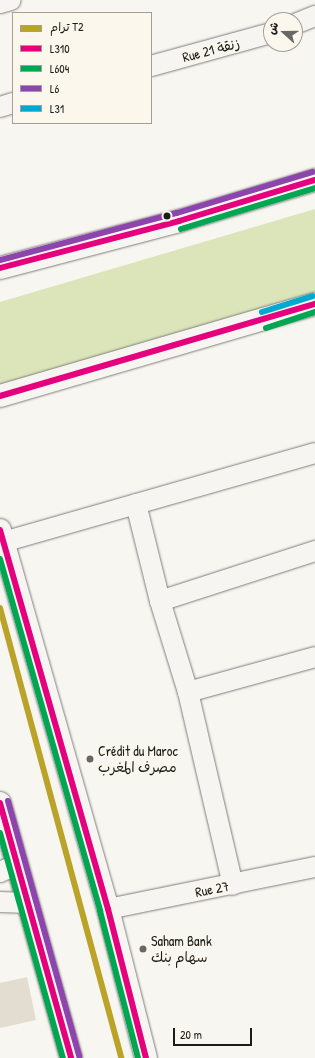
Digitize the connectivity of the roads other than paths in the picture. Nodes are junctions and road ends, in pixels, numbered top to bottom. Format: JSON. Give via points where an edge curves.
{"nodes":[{"id":1,"x":11,"y":0,"type":"edge"},
{"id":2,"x":0,"y":3,"type":"edge"},
{"id":3,"x":315,"y":16,"type":"edge"},
{"id":4,"x":303,"y":21,"type":"edge"},
{"id":5,"x":263,"y":35,"type":"edge"},
{"id":6,"x":152,"y":66,"type":"edge"},
{"id":7,"x":12,"y":104,"type":"edge"},
{"id":8,"x":0,"y":107,"type":"edge"},
{"id":9,"x":315,"y":180,"type":"edge"},
{"id":10,"x":0,"y":268,"type":"edge"},
{"id":11,"x":315,"y":304,"type":"edge"},
{"id":12,"x":0,"y":396,"type":"edge"},
{"id":13,"x":314,"y":457,"type":"edge"},
{"id":14,"x":136,"y":504,"type":"junction"},
{"id":15,"x":1,"y":536,"type":"edge"},
{"id":16,"x":315,"y":552,"type":"edge"},
{"id":17,"x":160,"y":601,"type":"junction"},
{"id":18,"x":315,"y":657,"type":"edge"},
{"id":19,"x":188,"y":692,"type":"junction"},
{"id":20,"x":0,"y":803,"type":"edge"},
{"id":21,"x":315,"y":867,"type":"edge"},
{"id":22,"x":8,"y":869,"type":"edge"},
{"id":23,"x":233,"y":884,"type":"junction"},
{"id":24,"x":0,"y":902,"type":"edge"},
{"id":25,"x":28,"y":903,"type":"junction"},
{"id":26,"x":108,"y":910,"type":"junction"},
{"id":27,"x":71,"y":1058,"type":"edge"},
{"id":28,"x":146,"y":1058,"type":"edge"}],
"edges":[{"from":1,"to":2,"type":"street"},
{"from":3,"to":4,"type":"street"},
{"from":5,"to":6,"type":"street","name":"Rue 21 زنقة"},
{"from":7,"to":8,"type":"street"},
{"from":9,"to":10,"type":"main road","via":[[179,221]]},
{"from":11,"to":12,"type":"main road"},
{"from":13,"to":14,"type":"street"},
{"from":14,"to":15,"type":"street"},
{"from":14,"to":17,"type":"street"},
{"from":15,"to":26,"type":"main road"},
{"from":16,"to":17,"type":"street"},
{"from":17,"to":19,"type":"street"},
{"from":18,"to":19,"type":"street"},
{"from":19,"to":23,"type":"street"},
{"from":20,"to":22,"type":"main road"},
{"from":21,"to":23,"type":"street","name":"Rue 27"},
{"from":22,"to":25,"type":"main road"},
{"from":23,"to":26,"type":"street","name":"Rue 27"},
{"from":24,"to":25,"type":"street"},
{"from":25,"to":27,"type":"main road"},
{"from":26,"to":28,"type":"main road"}]}
